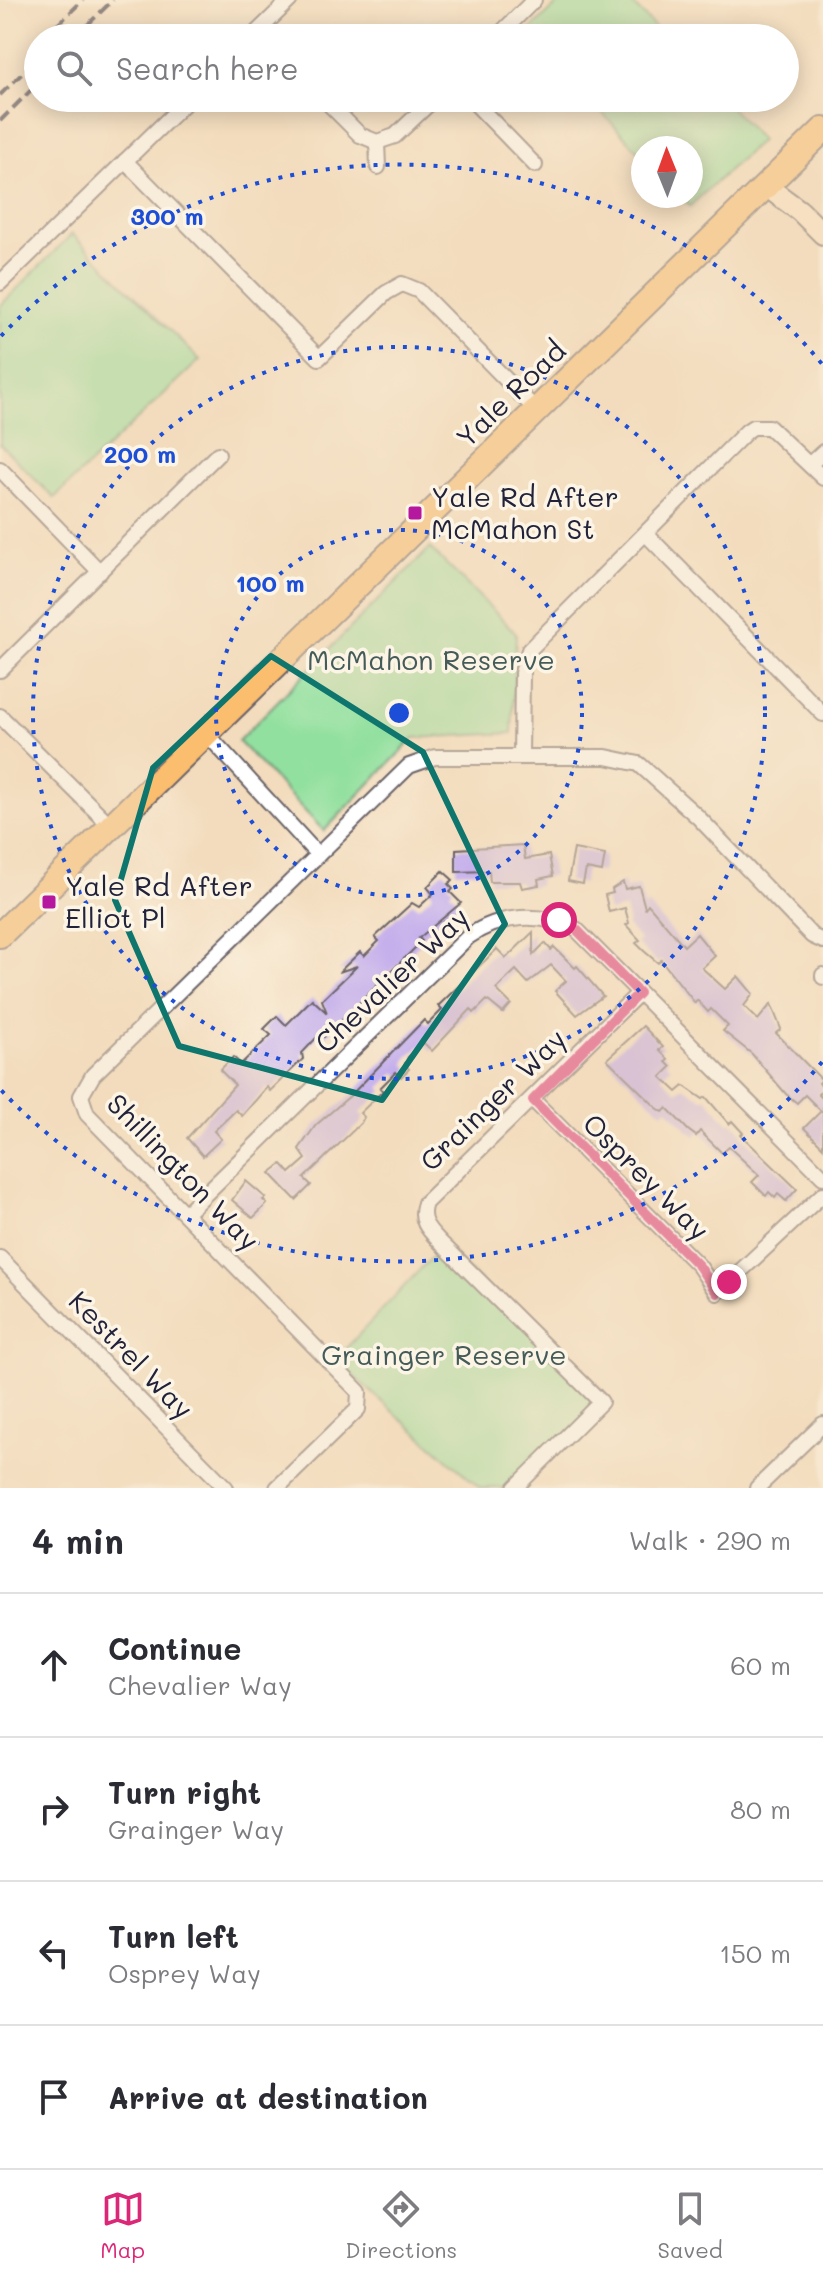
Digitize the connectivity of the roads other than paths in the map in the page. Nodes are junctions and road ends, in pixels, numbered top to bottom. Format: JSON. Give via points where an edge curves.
{"nodes":[{"id":1,"x":290,"y":0,"type":"edge"},
{"id":2,"x":534,"y":0,"type":"edge"},
{"id":3,"x":269,"y":24,"type":"edge"},
{"id":4,"x":510,"y":24,"type":"edge"},
{"id":5,"x":176,"y":112,"type":"edge"},
{"id":6,"x":337,"y":112,"type":"edge"},
{"id":7,"x":420,"y":112,"type":"edge"},
{"id":8,"x":484,"y":112,"type":"edge"},
{"id":9,"x":823,"y":130,"type":"edge"},
{"id":10,"x":377,"y":142,"type":"junction"},
{"id":11,"x":125,"y":161,"type":"junction"},
{"id":12,"x":535,"y":165,"type":"dead end"},
{"id":13,"x":378,"y":167,"type":"dead end"},
{"id":14,"x":771,"y":181,"type":"junction"},
{"id":15,"x":823,"y":234,"type":"edge"},
{"id":16,"x":0,"y":283,"type":"edge"},
{"id":17,"x":536,"y":410,"type":"junction"},
{"id":18,"x":823,"y":452,"type":"edge"},
{"id":19,"x":218,"y":454,"type":"dead end"},
{"id":20,"x":810,"y":464,"type":"junction"},
{"id":21,"x":0,"y":469,"type":"edge"},
{"id":22,"x":823,"y":478,"type":"edge"},
{"id":23,"x":646,"y":534,"type":"junction"},
{"id":24,"x":100,"y":572,"type":"junction"},
{"id":25,"x":0,"y":670,"type":"edge"},
{"id":26,"x":823,"y":714,"type":"edge"},
{"id":27,"x":0,"y":716,"type":"edge"},
{"id":28,"x":206,"y":733,"type":"junction"},
{"id":29,"x":521,"y":756,"type":"junction"},
{"id":30,"x":111,"y":826,"type":"junction"},
{"id":31,"x":318,"y":855,"type":"junction"},
{"id":32,"x":0,"y":935,"type":"edge"},
{"id":33,"x":823,"y":941,"type":"edge"},
{"id":34,"x":639,"y":993,"type":"junction"},
{"id":35,"x":533,"y":1100,"type":"junction"},
{"id":36,"x":823,"y":1177,"type":"edge"},
{"id":37,"x":823,"y":1194,"type":"edge"},
{"id":38,"x":186,"y":1213,"type":"junction"},
{"id":39,"x":0,"y":1258,"type":"edge"},
{"id":40,"x":823,"y":1424,"type":"edge"},
{"id":41,"x":226,"y":1488,"type":"edge"},
{"id":42,"x":277,"y":1488,"type":"edge"},
{"id":43,"x":515,"y":1488,"type":"edge"},
{"id":44,"x":757,"y":1488,"type":"edge"}],
"edges":[{"from":1,"to":3,"type":"street"},
{"from":2,"to":4,"type":"street"},
{"from":5,"to":11,"type":"street"},
{"from":6,"to":10,"type":"street","via":[[360,135]]},
{"from":7,"to":10,"type":"street","via":[[395,136]]},
{"from":8,"to":12,"type":"street"},
{"from":9,"to":14,"type":"main road","name":"Yale Road"},
{"from":10,"to":13,"type":"street"},
{"from":11,"to":16,"type":"street"},
{"from":11,"to":17,"type":"street","via":[[318,364],[386,293],[402,284],[419,291]]},
{"from":14,"to":15,"type":"street"},
{"from":14,"to":17,"type":"main road","name":"Yale Road"},
{"from":17,"to":28,"type":"main road","name":"Yale Road"},
{"from":18,"to":20,"type":"street"},
{"from":19,"to":24,"type":"street"},
{"from":20,"to":22,"type":"street"},
{"from":20,"to":23,"type":"street","via":[[769,427],[753,427]]},
{"from":21,"to":24,"type":"street"},
{"from":23,"to":26,"type":"street"},
{"from":23,"to":29,"type":"street","via":[[529,650],[522,673]]},
{"from":24,"to":25,"type":"street"},
{"from":27,"to":30,"type":"street"},
{"from":28,"to":30,"type":"main road","name":"Yale Road"},
{"from":28,"to":31,"type":"street"},
{"from":29,"to":31,"type":"street","name":"Shillington Way","via":[[421,760]]},
{"from":29,"to":33,"type":"street","name":"Shillington Way","via":[[606,757],[639,764],[698,817],[812,936]]},
{"from":30,"to":32,"type":"main road","name":"Yale Road"},
{"from":31,"to":38,"type":"street","name":"Shillington Way","via":[[84,1086],[81,1096],[87,1114]]},
{"from":34,"to":35,"type":"street","name":"Grainger Way"},
{"from":34,"to":36,"type":"street","name":"Chevalier Way"},
{"from":34,"to":38,"type":"street","name":"Chevalier Way","via":[[576,929],[559,920],[517,919],[482,927]]},
{"from":35,"to":37,"type":"street","name":"Osprey Way","via":[[699,1266],[717,1293]]},
{"from":35,"to":43,"type":"street","name":"Grainger Way","via":[[425,1203],[422,1217],[443,1245],[601,1402]]},
{"from":38,"to":42,"type":"street","name":"Shillington Way","via":[[359,1392],[358,1409]]},
{"from":39,"to":41,"type":"street","name":"Kestrel Way"},
{"from":40,"to":44,"type":"street"}]}
